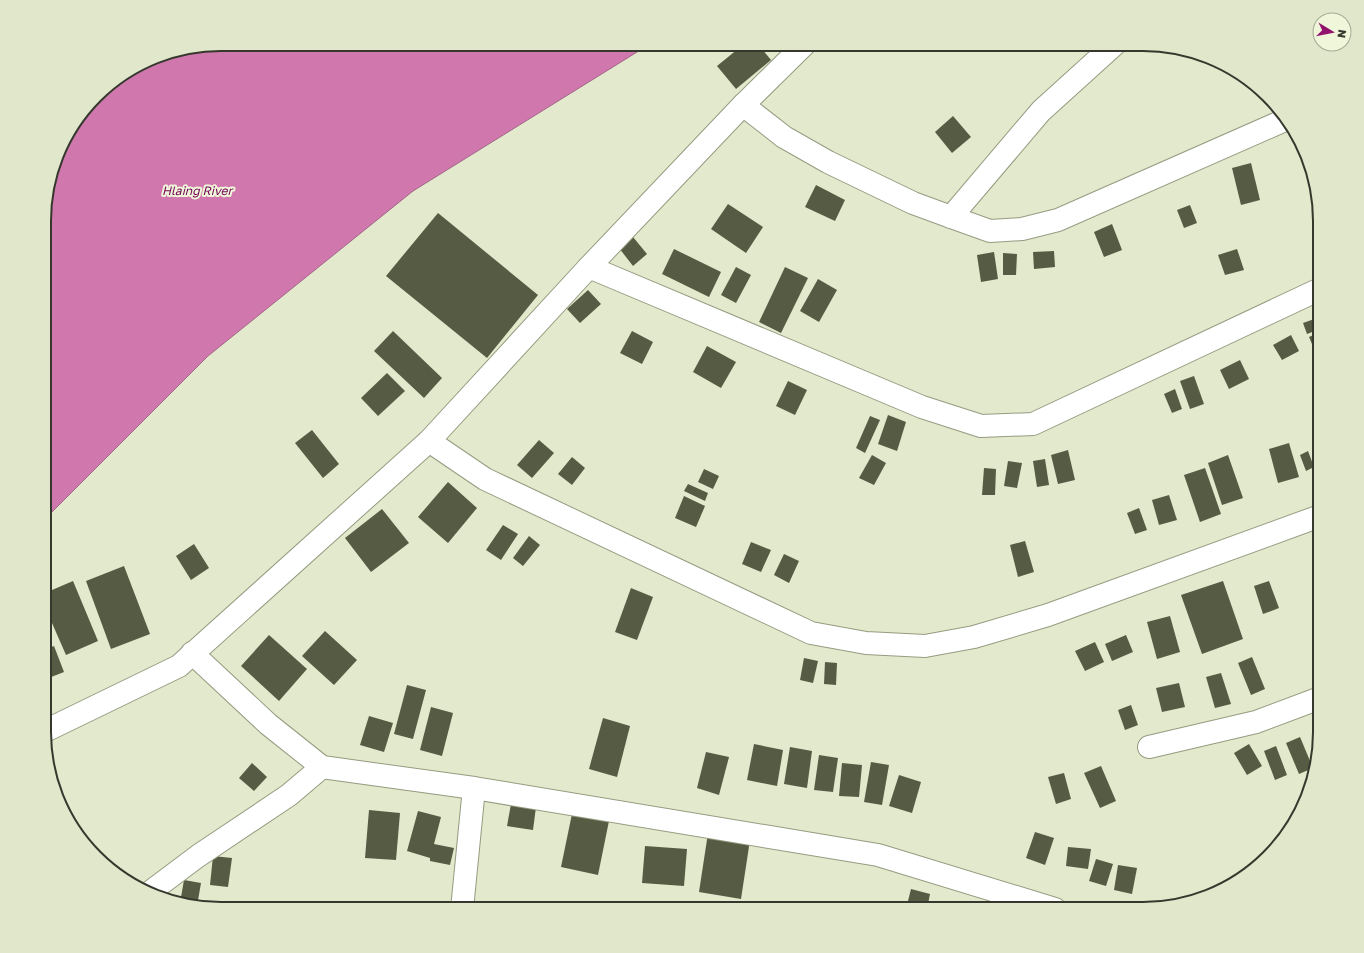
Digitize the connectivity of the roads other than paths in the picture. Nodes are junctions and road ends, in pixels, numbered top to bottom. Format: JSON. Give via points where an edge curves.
{"nodes":[{"id":1,"x":798,"y":51,"type":"edge"},
{"id":2,"x":1107,"y":51,"type":"edge"},
{"id":3,"x":743,"y":106,"type":"junction"},
{"id":4,"x":1281,"y":122,"type":"edge"},
{"id":5,"x":951,"y":217,"type":"junction"},
{"id":6,"x":589,"y":267,"type":"junction"},
{"id":7,"x":1313,"y":292,"type":"edge"},
{"id":8,"x":429,"y":441,"type":"junction"},
{"id":9,"x":1313,"y":519,"type":"edge"},
{"id":10,"x":192,"y":653,"type":"junction"},
{"id":11,"x":1313,"y":701,"type":"edge"},
{"id":12,"x":51,"y":729,"type":"edge"},
{"id":13,"x":1149,"y":747,"type":"dead end"},
{"id":14,"x":322,"y":767,"type":"junction"},
{"id":15,"x":474,"y":788,"type":"junction"},
{"id":16,"x":155,"y":888,"type":"edge"},
{"id":17,"x":463,"y":902,"type":"edge"},
{"id":18,"x":1032,"y":902,"type":"edge"}],
"edges":[{"from":1,"to":3,"type":"street"},
{"from":2,"to":5,"type":"street","via":[[1041,111]]},
{"from":3,"to":5,"type":"street","via":[[784,138],[828,162]]},
{"from":3,"to":6,"type":"street"},
{"from":4,"to":5,"type":"street","via":[[1058,220],[1022,229],[990,231]]},
{"from":6,"to":7,"type":"street","via":[[922,407],[981,426],[1033,424]]},
{"from":6,"to":8,"type":"street"},
{"from":8,"to":9,"type":"street","via":[[485,479],[811,633],[866,643],[925,646],[974,637],[1048,615]]},
{"from":8,"to":10,"type":"street"},
{"from":10,"to":12,"type":"street","via":[[179,666]]},
{"from":10,"to":14,"type":"street","via":[[268,724]]},
{"from":11,"to":13,"type":"street","via":[[1256,722]]},
{"from":14,"to":15,"type":"street"},
{"from":14,"to":16,"type":"street","via":[[289,795]]},
{"from":15,"to":17,"type":"street"},
{"from":15,"to":18,"type":"street","via":[[878,855]]}]}
